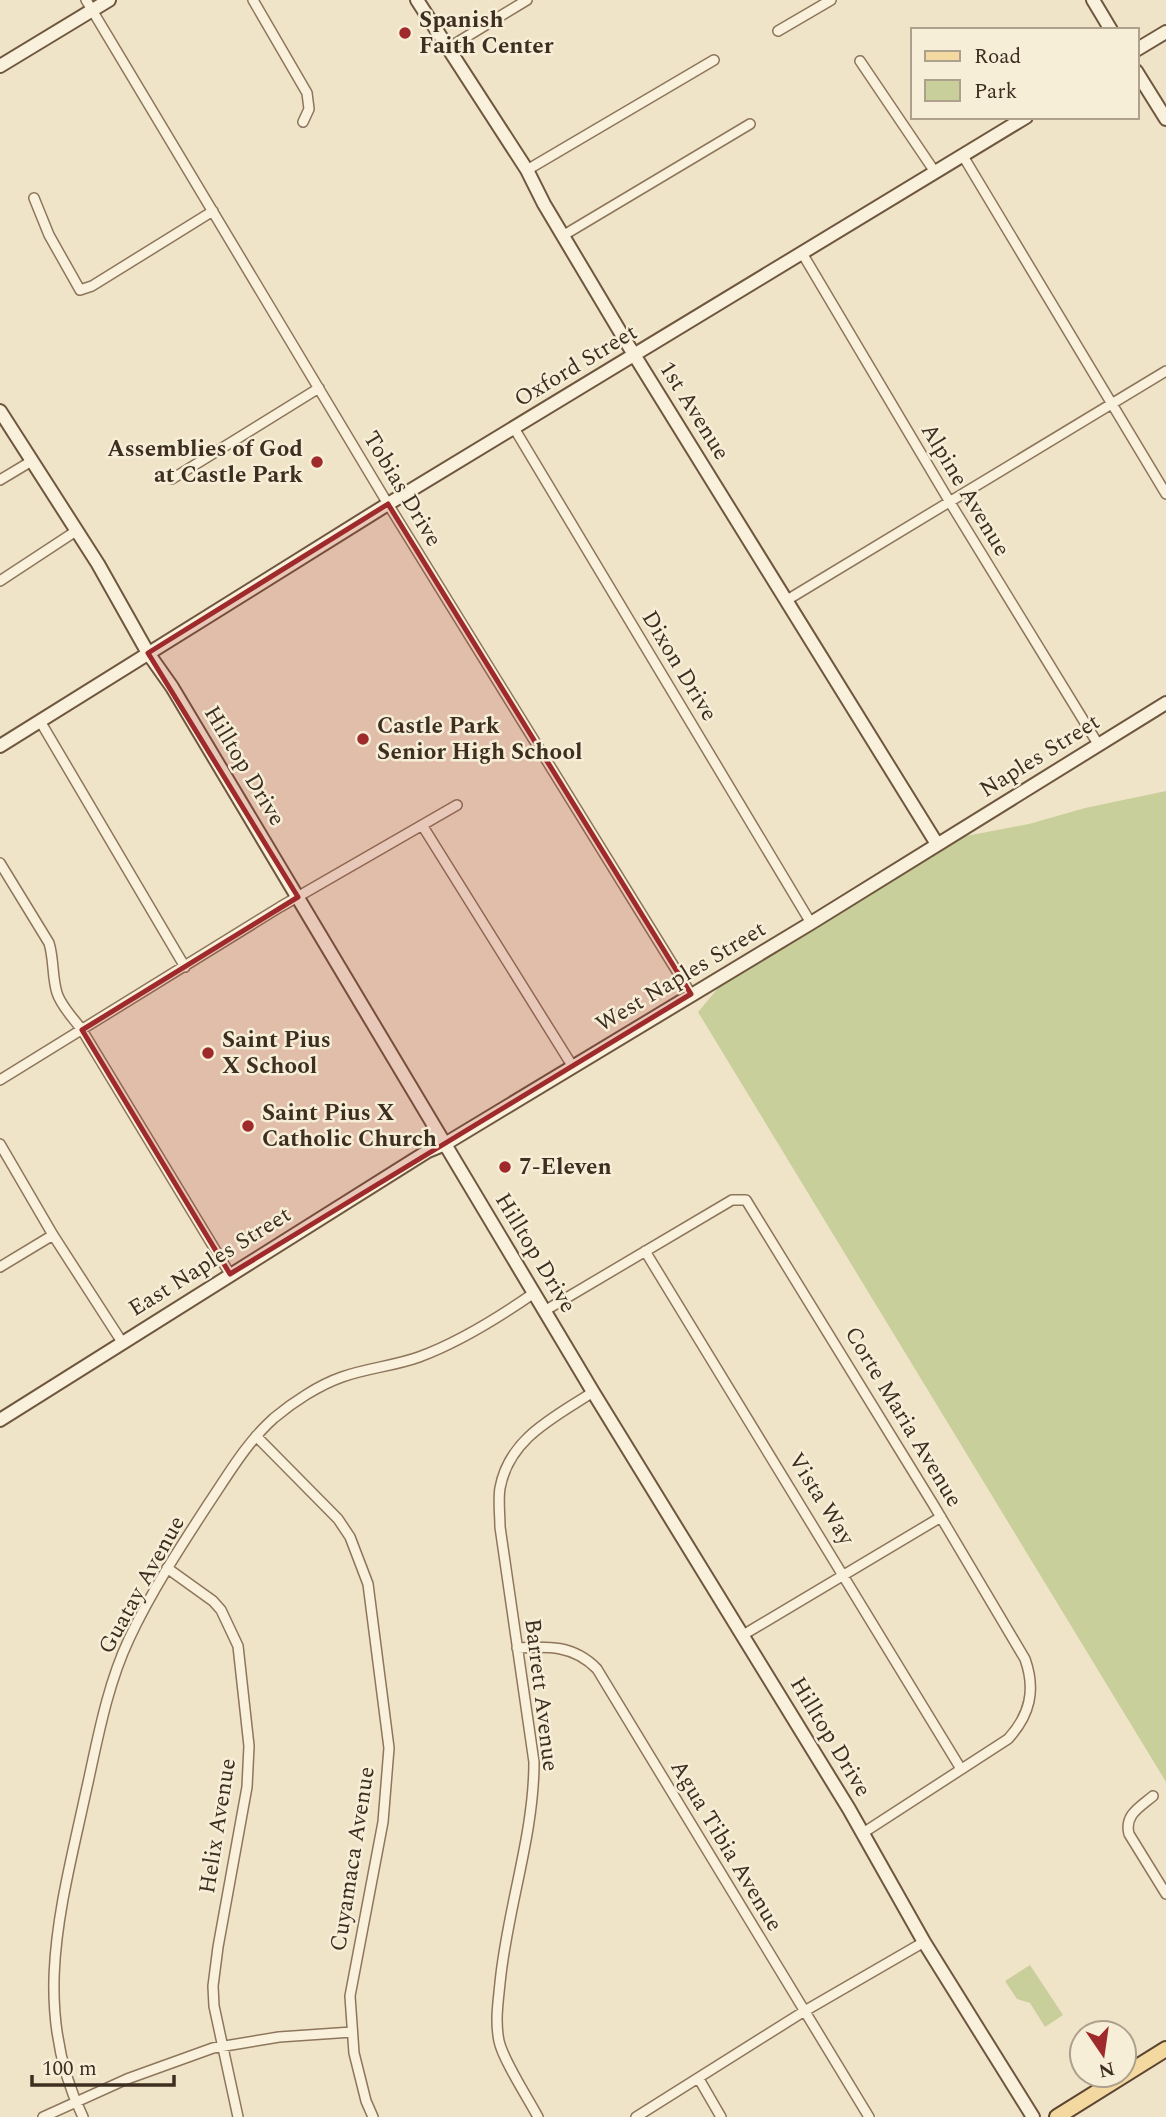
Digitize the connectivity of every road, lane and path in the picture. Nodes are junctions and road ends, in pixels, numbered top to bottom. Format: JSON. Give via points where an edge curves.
{"nodes":[{"id":1,"x":110,"y":0,"type":"edge"},
{"id":2,"x":253,"y":0,"type":"edge"},
{"id":3,"x":417,"y":0,"type":"edge"},
{"id":4,"x":527,"y":0,"type":"edge"},
{"id":5,"x":831,"y":0,"type":"edge"},
{"id":6,"x":1093,"y":0,"type":"edge"},
{"id":7,"x":89,"y":5,"type":"edge"},
{"id":8,"x":1110,"y":28,"type":"edge"},
{"id":9,"x":778,"y":31,"type":"dead end"},
{"id":10,"x":1166,"y":32,"type":"edge"},
{"id":11,"x":448,"y":48,"type":"junction"},
{"id":12,"x":1138,"y":49,"type":"edge"},
{"id":13,"x":714,"y":60,"type":"dead end"},
{"id":14,"x":860,"y":61,"type":"dead end"},
{"id":15,"x":0,"y":66,"type":"edge"},
{"id":16,"x":1138,"y":74,"type":"edge"},
{"id":17,"x":1023,"y":119,"type":"edge"},
{"id":18,"x":1166,"y":119,"type":"edge"},
{"id":19,"x":303,"y":122,"type":"dead end"},
{"id":20,"x":750,"y":124,"type":"dead end"},
{"id":21,"x":963,"y":156,"type":"junction"},
{"id":22,"x":527,"y":170,"type":"junction"},
{"id":23,"x":935,"y":172,"type":"junction"},
{"id":24,"x":34,"y":198,"type":"dead end"},
{"id":25,"x":213,"y":211,"type":"junction"},
{"id":26,"x":565,"y":235,"type":"junction"},
{"id":27,"x":802,"y":253,"type":"junction"},
{"id":28,"x":634,"y":355,"type":"junction"},
{"id":29,"x":1166,"y":372,"type":"edge"},
{"id":30,"x":319,"y":388,"type":"junction"},
{"id":31,"x":1113,"y":404,"type":"junction"},
{"id":32,"x":0,"y":411,"type":"edge"},
{"id":33,"x":514,"y":428,"type":"junction"},
{"id":34,"x":30,"y":462,"type":"junction"},
{"id":35,"x":172,"y":479,"type":"dead end"},
{"id":36,"x":0,"y":481,"type":"edge"},
{"id":37,"x":1166,"y":494,"type":"edge"},
{"id":38,"x":950,"y":502,"type":"junction"},
{"id":39,"x":388,"y":504,"type":"junction"},
{"id":40,"x":76,"y":531,"type":"junction"},
{"id":41,"x":0,"y":581,"type":"edge"},
{"id":42,"x":787,"y":600,"type":"junction"},
{"id":43,"x":148,"y":653,"type":"junction"},
{"id":44,"x":1166,"y":703,"type":"edge"},
{"id":45,"x":40,"y":721,"type":"junction"},
{"id":46,"x":1098,"y":744,"type":"junction"},
{"id":47,"x":0,"y":746,"type":"edge"},
{"id":48,"x":457,"y":805,"type":"dead end"},
{"id":49,"x":422,"y":825,"type":"junction"},
{"id":50,"x":937,"y":844,"type":"junction"},
{"id":51,"x":0,"y":863,"type":"edge"},
{"id":52,"x":298,"y":897,"type":"junction"},
{"id":53,"x":811,"y":923,"type":"junction"},
{"id":54,"x":185,"y":967,"type":"junction"},
{"id":55,"x":691,"y":994,"type":"junction"},
{"id":56,"x":82,"y":1030,"type":"junction"},
{"id":57,"x":573,"y":1067,"type":"junction"},
{"id":58,"x":0,"y":1080,"type":"edge"},
{"id":59,"x":0,"y":1144,"type":"edge"},
{"id":60,"x":445,"y":1144,"type":"junction"},
{"id":61,"x":53,"y":1235,"type":"junction"},
{"id":62,"x":645,"y":1251,"type":"junction"},
{"id":63,"x":0,"y":1268,"type":"edge"},
{"id":64,"x":230,"y":1274,"type":"junction"},
{"id":65,"x":534,"y":1293,"type":"junction"},
{"id":66,"x":546,"y":1310,"type":"junction"},
{"id":67,"x":122,"y":1342,"type":"junction"},
{"id":68,"x":593,"y":1392,"type":"junction"},
{"id":69,"x":0,"y":1420,"type":"edge"},
{"id":70,"x":256,"y":1436,"type":"junction"},
{"id":71,"x":941,"y":1517,"type":"junction"},
{"id":72,"x":167,"y":1568,"type":"junction"},
{"id":73,"x":843,"y":1573,"type":"junction"},
{"id":74,"x":743,"y":1634,"type":"junction"},
{"id":75,"x":517,"y":1648,"type":"junction"},
{"id":76,"x":961,"y":1769,"type":"junction"},
{"id":77,"x":1153,"y":1796,"type":"dead end"},
{"id":78,"x":863,"y":1833,"type":"junction"},
{"id":79,"x":1166,"y":1894,"type":"edge"},
{"id":80,"x":924,"y":1942,"type":"junction"},
{"id":81,"x":803,"y":2012,"type":"junction"},
{"id":82,"x":352,"y":2032,"type":"junction"},
{"id":83,"x":223,"y":2046,"type":"junction"},
{"id":84,"x":1166,"y":2049,"type":"edge"},
{"id":85,"x":699,"y":2080,"type":"junction"},
{"id":86,"x":76,"y":2102,"type":"junction"},
{"id":87,"x":43,"y":2117,"type":"edge"},
{"id":88,"x":83,"y":2117,"type":"edge"},
{"id":89,"x":238,"y":2117,"type":"edge"},
{"id":90,"x":373,"y":2117,"type":"edge"},
{"id":91,"x":538,"y":2117,"type":"edge"},
{"id":92,"x":636,"y":2117,"type":"edge"},
{"id":93,"x":721,"y":2117,"type":"edge"},
{"id":94,"x":869,"y":2117,"type":"edge"},
{"id":95,"x":1033,"y":2117,"type":"edge"},
{"id":96,"x":1057,"y":2117,"type":"edge"}],
"edges":[{"from":1,"to":7,"type":"street"},
{"from":2,"to":19,"type":"street","via":[[307,93],[309,109]]},
{"from":3,"to":11,"type":"street","name":"1st Avenue"},
{"from":4,"to":11,"type":"street"},
{"from":5,"to":9,"type":"street"},
{"from":6,"to":8,"type":"street"},
{"from":7,"to":15,"type":"street"},
{"from":7,"to":25,"type":"street","name":"Tobias Drive"},
{"from":10,"to":12,"type":"street"},
{"from":11,"to":22,"type":"street","name":"1st Avenue"},
{"from":13,"to":22,"type":"street"},
{"from":14,"to":23,"type":"street"},
{"from":16,"to":18,"type":"street"},
{"from":17,"to":21,"type":"street","name":"Oxford Street"},
{"from":20,"to":26,"type":"street"},
{"from":21,"to":23,"type":"street","name":"Oxford Street"},
{"from":21,"to":31,"type":"street"},
{"from":22,"to":26,"type":"street","name":"1st Avenue"},
{"from":23,"to":27,"type":"street","name":"Oxford Street"},
{"from":24,"to":25,"type":"street","via":[[80,290]]},
{"from":25,"to":30,"type":"street","name":"Tobias Drive"},
{"from":26,"to":28,"type":"street","name":"1st Avenue"},
{"from":27,"to":28,"type":"street","name":"Oxford Street"},
{"from":27,"to":38,"type":"street","name":"Alpine Avenue"},
{"from":28,"to":33,"type":"street","name":"Oxford Street"},
{"from":28,"to":42,"type":"street","name":"1st Avenue"},
{"from":29,"to":31,"type":"street"},
{"from":30,"to":35,"type":"street"},
{"from":30,"to":39,"type":"street","name":"Tobias Drive"},
{"from":31,"to":37,"type":"street"},
{"from":31,"to":38,"type":"street"},
{"from":32,"to":34,"type":"street","name":"Hilltop Drive"},
{"from":33,"to":39,"type":"street","name":"Oxford Street"},
{"from":33,"to":53,"type":"street","name":"Dixon Drive"},
{"from":34,"to":36,"type":"street"},
{"from":34,"to":40,"type":"street","name":"Hilltop Drive"},
{"from":38,"to":42,"type":"street"},
{"from":38,"to":46,"type":"street","name":"Alpine Avenue"},
{"from":39,"to":43,"type":"street","name":"Oxford Street"},
{"from":39,"to":55,"type":"street","name":"Tobias Drive"},
{"from":40,"to":41,"type":"street"},
{"from":40,"to":43,"type":"street","name":"Hilltop Drive"},
{"from":42,"to":50,"type":"street","name":"1st Avenue"},
{"from":43,"to":45,"type":"street","name":"Oxford Street"},
{"from":43,"to":52,"type":"street","name":"Hilltop Drive"},
{"from":44,"to":46,"type":"street","name":"Naples Street"},
{"from":45,"to":47,"type":"street","name":"Oxford Street"},
{"from":45,"to":54,"type":"street"},
{"from":46,"to":50,"type":"street","name":"Naples Street"},
{"from":48,"to":49,"type":"street"},
{"from":49,"to":52,"type":"street"},
{"from":49,"to":57,"type":"street"},
{"from":50,"to":53,"type":"street","name":"West Naples Street"},
{"from":51,"to":56,"type":"street","via":[[49,943],[57,992]]},
{"from":52,"to":54,"type":"street"},
{"from":52,"to":60,"type":"street","name":"Hilltop Drive"},
{"from":53,"to":55,"type":"street","name":"West Naples Street"},
{"from":54,"to":56,"type":"street"},
{"from":55,"to":57,"type":"street","name":"West Naples Street"},
{"from":56,"to":58,"type":"street"},
{"from":56,"to":64,"type":"street"},
{"from":57,"to":60,"type":"street","name":"West Naples Street"},
{"from":59,"to":61,"type":"street"},
{"from":60,"to":64,"type":"street","name":"East Naples Street"},
{"from":60,"to":65,"type":"street","name":"Hilltop Drive"},
{"from":61,"to":63,"type":"street"},
{"from":61,"to":67,"type":"street"},
{"from":62,"to":66,"type":"street"},
{"from":62,"to":71,"type":"street","name":"Corte Maria Avenue","via":[[732,1200],[746,1200]]},
{"from":62,"to":73,"type":"street","name":"Vista Way"},
{"from":64,"to":67,"type":"street","name":"East Naples Street"},
{"from":65,"to":66,"type":"street","name":"Hilltop Drive"},
{"from":65,"to":70,"type":"street","name":"Guatay Avenue","via":[[471,1334],[431,1352],[340,1377],[314,1390]]},
{"from":66,"to":68,"type":"street","name":"Hilltop Drive"},
{"from":67,"to":69,"type":"street","name":"East Naples Street"},
{"from":68,"to":74,"type":"street","name":"Hilltop Drive"},
{"from":68,"to":75,"type":"street","name":"Barrett Avenue","via":[[534,1430],[514,1454],[500,1488],[500,1527]]},
{"from":70,"to":72,"type":"street","name":"Guatay Avenue"},
{"from":70,"to":82,"type":"street","name":"Cuyamaca Avenue","via":[[338,1519],[350,1537],[372,1603],[386,1712],[388,1776],[350,1996]]},
{"from":71,"to":73,"type":"street"},
{"from":71,"to":76,"type":"street","name":"Corte Maria Avenue","via":[[1019,1648],[1031,1687],[1022,1722],[1009,1739]]},
{"from":72,"to":83,"type":"street","name":"Helix Avenue","via":[[222,1610],[238,1646],[249,1746],[247,1787],[213,1986]]},
{"from":72,"to":86,"type":"street","name":"Guatay Avenue","via":[[128,1640],[105,1705],[62,1902],[53,2003],[56,2032]]},
{"from":73,"to":74,"type":"street"},
{"from":73,"to":76,"type":"street","name":"Vista Way"},
{"from":74,"to":78,"type":"street","name":"Hilltop Drive"},
{"from":75,"to":81,"type":"street","name":"Agua Tibia Avenue","via":[[566,1649],[597,1669]]},
{"from":75,"to":91,"type":"street","name":"Barrett Avenue","via":[[534,1779],[500,1968],[496,2018],[500,2044]]},
{"from":76,"to":78,"type":"street","name":"Corte Maria Avenue"},
{"from":77,"to":79,"type":"street","via":[[1131,1813],[1127,1826]]},
{"from":78,"to":80,"type":"street","name":"Hilltop Drive"},
{"from":80,"to":81,"type":"street"},
{"from":80,"to":95,"type":"street","name":"Hilltop Drive"},
{"from":81,"to":85,"type":"street"},
{"from":81,"to":94,"type":"street","name":"Agua Tibia Avenue"},
{"from":82,"to":83,"type":"street"},
{"from":82,"to":90,"type":"street","name":"Cuyamaca Avenue","via":[[358,2073]]},
{"from":83,"to":86,"type":"street"},
{"from":83,"to":89,"type":"street","name":"Helix Avenue"},
{"from":84,"to":96,"type":"main road"},
{"from":85,"to":92,"type":"street"},
{"from":85,"to":93,"type":"street"},
{"from":86,"to":87,"type":"street"},
{"from":86,"to":88,"type":"street","name":"Guatay Avenue"}]}
